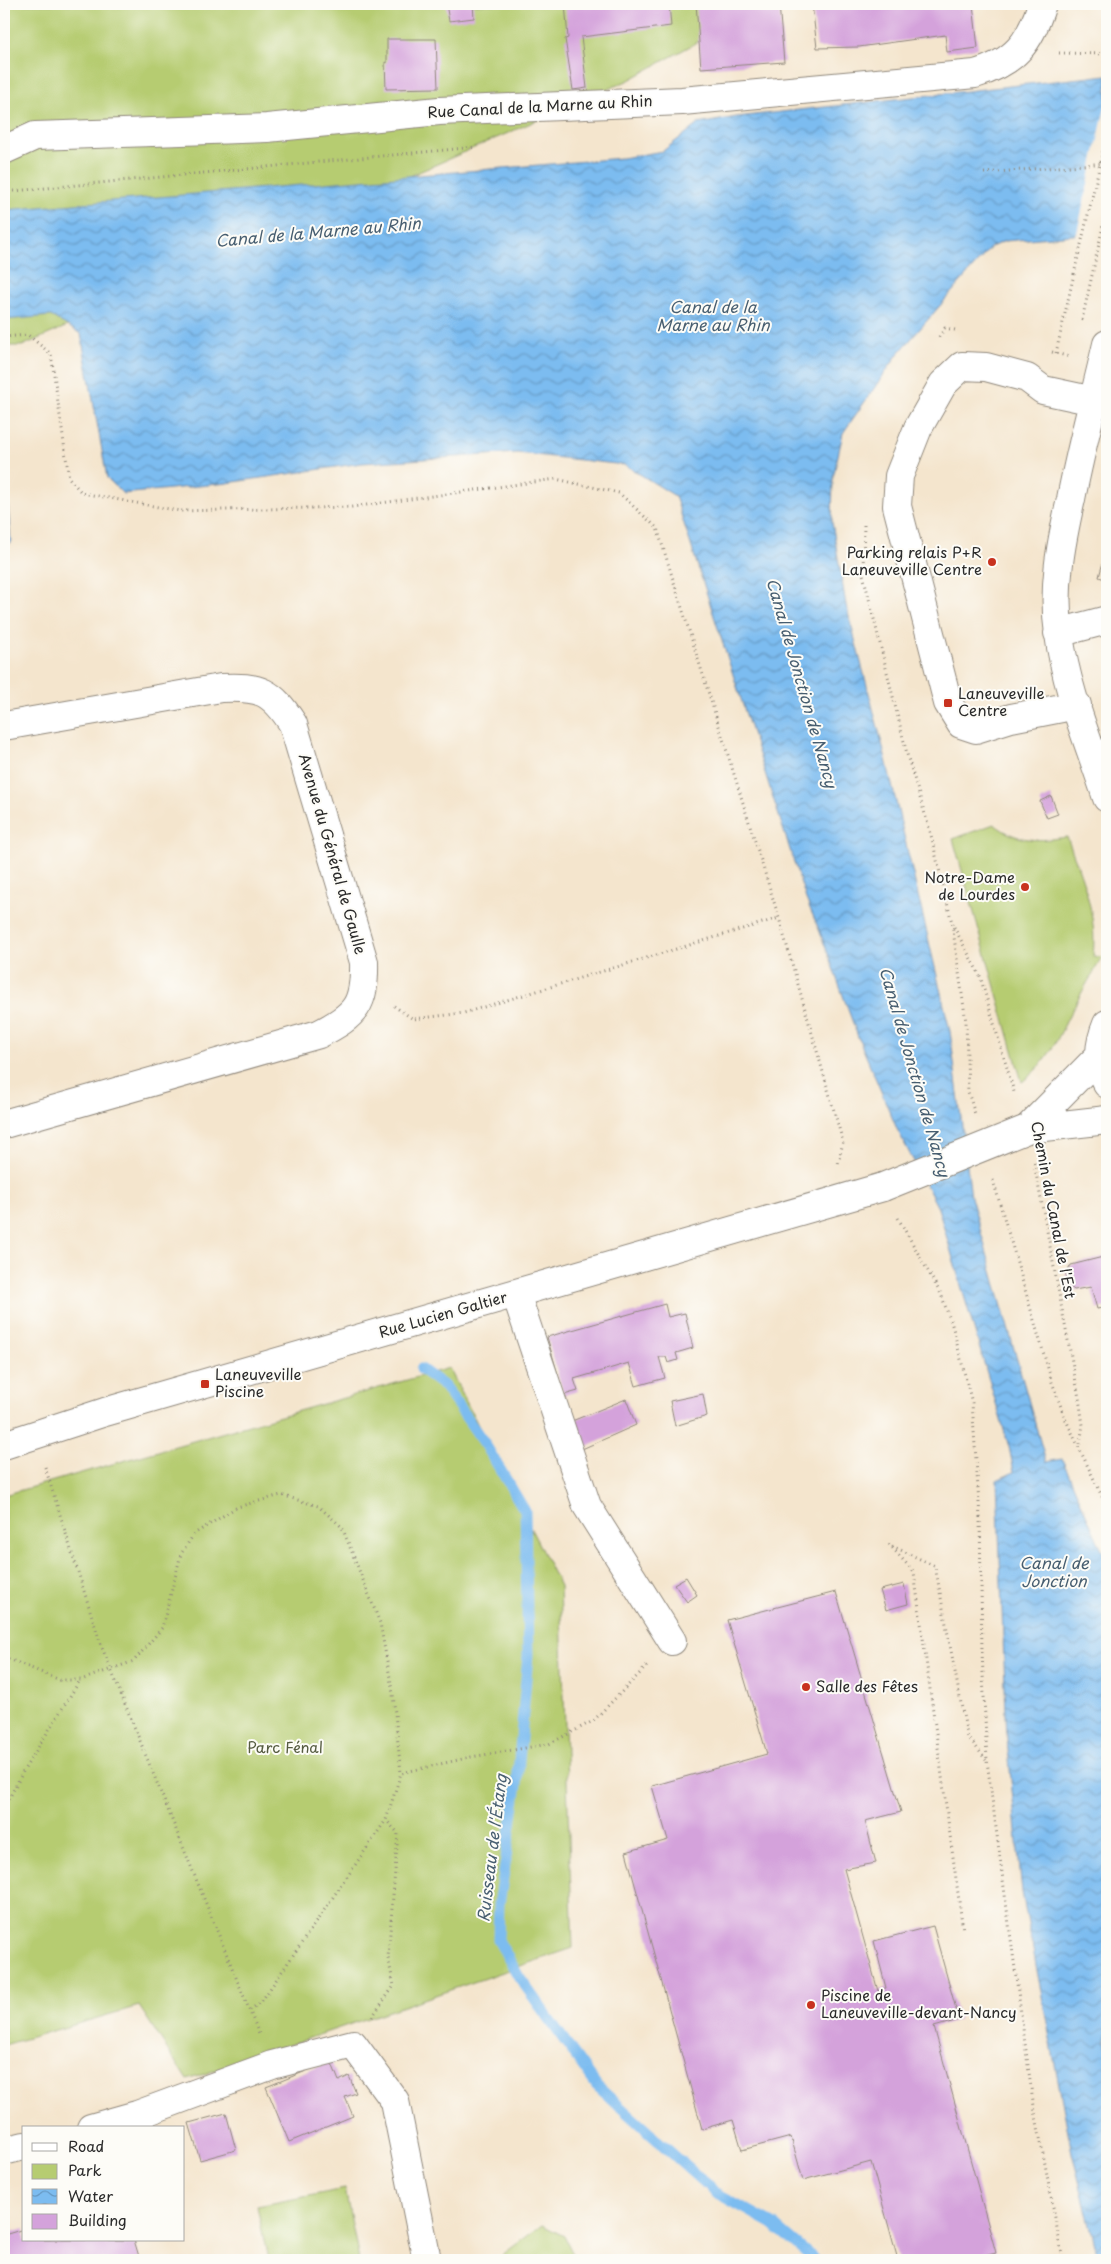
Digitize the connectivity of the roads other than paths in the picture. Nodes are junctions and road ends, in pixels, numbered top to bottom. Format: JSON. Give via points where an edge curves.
{"nodes":[{"id":1,"x":1042,"y":4,"type":"edge"},
{"id":2,"x":4,"y":150,"type":"edge"},
{"id":3,"x":1107,"y":344,"type":"edge"},
{"id":4,"x":1100,"y":400,"type":"edge"},
{"id":5,"x":1107,"y":620,"type":"edge"},
{"id":6,"x":1058,"y":633,"type":"junction"},
{"id":7,"x":1077,"y":705,"type":"junction"},
{"id":8,"x":4,"y":726,"type":"edge"},
{"id":9,"x":1107,"y":798,"type":"edge"},
{"id":10,"x":1107,"y":1024,"type":"edge"},
{"id":11,"x":1100,"y":1056,"type":"junction"},
{"id":12,"x":1107,"y":1084,"type":"edge"},
{"id":13,"x":1107,"y":1120,"type":"edge"},
{"id":14,"x":4,"y":1124,"type":"edge"},
{"id":15,"x":1027,"y":1129,"type":"junction"},
{"id":16,"x":516,"y":1294,"type":"junction"},
{"id":17,"x":4,"y":1445,"type":"edge"},
{"id":18,"x":672,"y":1640,"type":"road end"},
{"id":19,"x":98,"y":2126,"type":"edge"},
{"id":20,"x":22,"y":2147,"type":"edge"},
{"id":21,"x":4,"y":2152,"type":"edge"},
{"id":22,"x":427,"y":2260,"type":"edge"}],
"edges":[{"from":1,"to":2,"type":"street","name":"Rue Canal de la Marne au Rhin","via":[[1035,26],[1018,52],[995,68],[975,74],[682,102],[440,110],[268,128],[35,136]]},
{"from":3,"to":4,"type":"street"},
{"from":4,"to":6,"type":"street","via":[[1061,543]]},
{"from":4,"to":7,"type":"street","via":[[1043,390],[1027,378],[986,367],[962,366],[943,384],[918,428],[899,476],[897,506],[948,703],[961,724],[976,729],[1011,718]]},
{"from":5,"to":6,"type":"street"},
{"from":6,"to":7,"type":"street"},
{"from":7,"to":9,"type":"street"},
{"from":8,"to":14,"type":"street","name":"Avenue du Général de Gaulle","via":[[221,688],[247,686],[268,694],[294,724],[364,962],[364,986],[358,1006],[342,1022],[319,1034]]},
{"from":10,"to":11,"type":"street"},
{"from":11,"to":12,"type":"street"},
{"from":11,"to":15,"type":"street"},
{"from":13,"to":15,"type":"street"},
{"from":15,"to":16,"type":"street","name":"Rue Lucien Galtier","bridge":true,"via":[[883,1187]]},
{"from":16,"to":17,"type":"street","name":"Rue Lucien Galtier","via":[[105,1412]]},
{"from":16,"to":18,"type":"street","via":[[587,1506]]},
{"from":19,"to":22,"type":"street","via":[[137,2115],[272,2065],[353,2044],[395,2101]]},
{"from":20,"to":21,"type":"street"}]}
